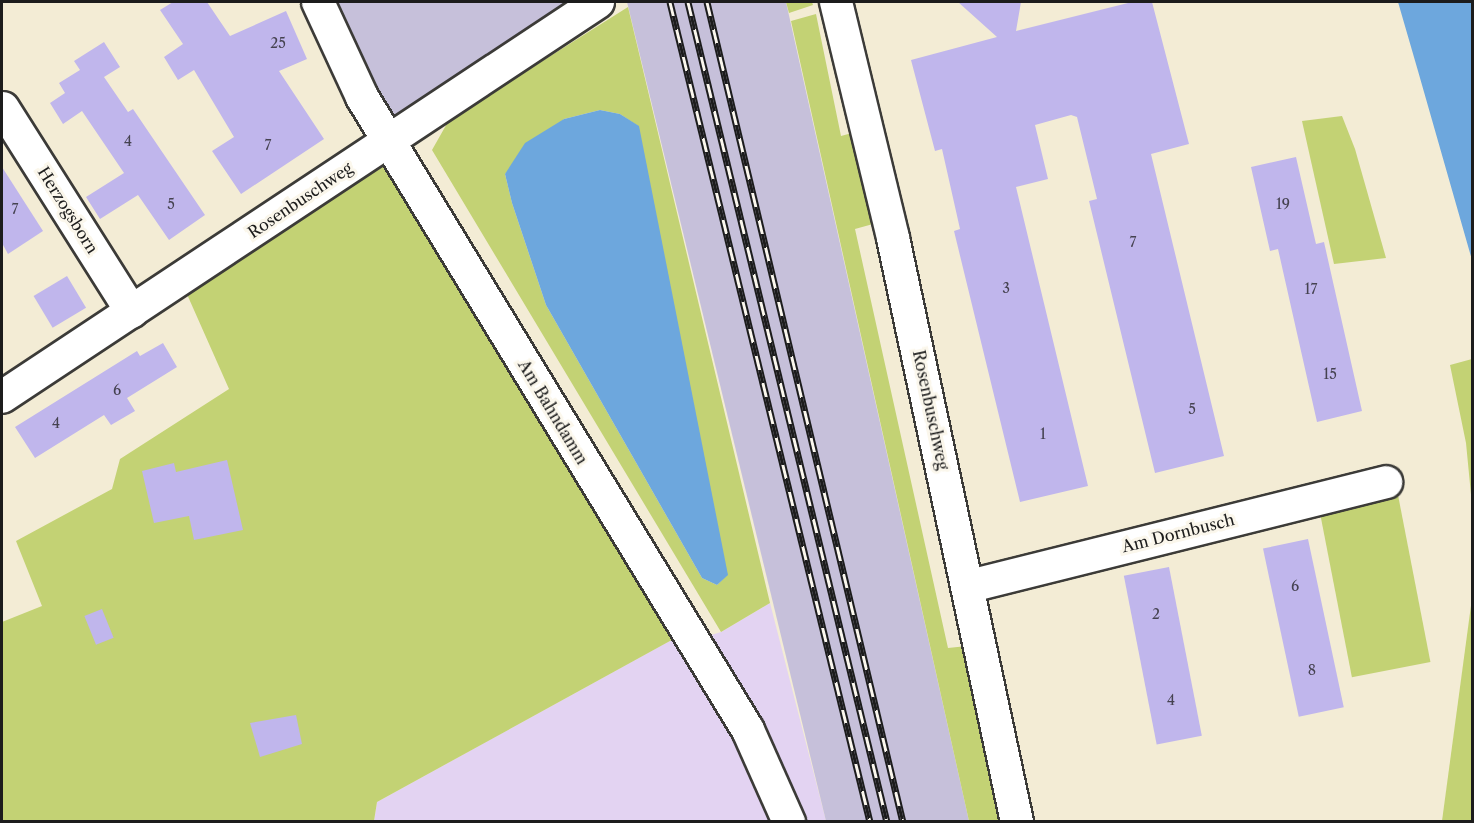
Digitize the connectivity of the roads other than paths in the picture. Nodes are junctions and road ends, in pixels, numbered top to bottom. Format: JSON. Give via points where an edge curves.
{"nodes":[{"id":1,"x":318,"y":2,"type":"edge"},
{"id":2,"x":598,"y":2,"type":"edge"},
{"id":3,"x":836,"y":2,"type":"edge"},
{"id":4,"x":3,"y":108,"type":"edge"},
{"id":5,"x":389,"y":140,"type":"junction"},
{"id":6,"x":132,"y":312,"type":"junction"},
{"id":7,"x":2,"y":397,"type":"edge"},
{"id":8,"x":1386,"y":482,"type":"dead end"},
{"id":9,"x":970,"y":586,"type":"junction"},
{"id":10,"x":789,"y":822,"type":"edge"},
{"id":11,"x":1017,"y":822,"type":"edge"}],
"edges":[{"from":1,"to":5,"type":"street","name":"Am Bahndamm","via":[[362,97]]},
{"from":2,"to":5,"type":"street","name":"Rosenbuschweg"},
{"from":3,"to":9,"type":"street","name":"Rosenbuschweg"},
{"from":4,"to":6,"type":"street","name":"Herzogsborn"},
{"from":5,"to":6,"type":"street","name":"Rosenbuschweg"},
{"from":5,"to":10,"type":"street","name":"Am Bahndamm","via":[[748,730]]},
{"from":6,"to":7,"type":"street","name":"Rosenbuschweg"},
{"from":8,"to":9,"type":"street","name":"Am Dornbusch"},
{"from":9,"to":11,"type":"street","name":"Rosenbuschweg"}]}
